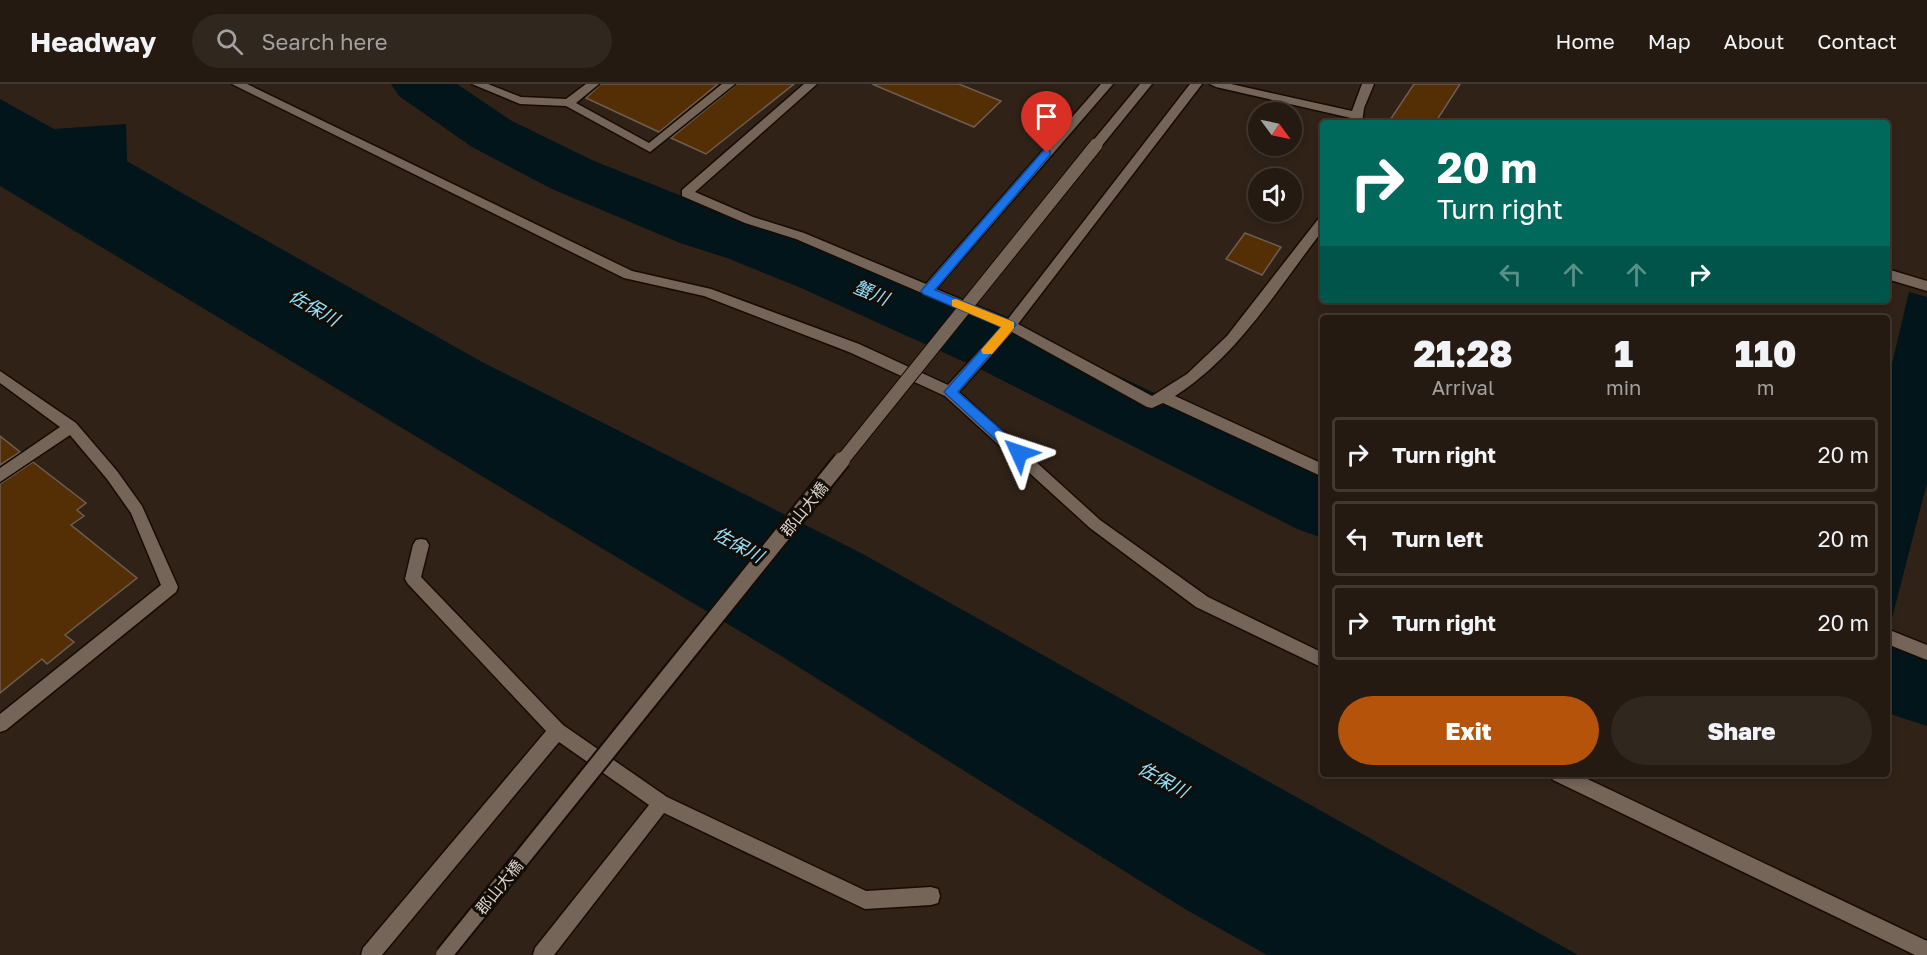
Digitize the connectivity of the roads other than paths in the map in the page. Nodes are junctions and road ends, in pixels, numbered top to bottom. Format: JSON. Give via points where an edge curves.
{"nodes":[{"id":1,"x":238,"y":84,"type":"edge"},
{"id":2,"x":478,"y":84,"type":"edge"},
{"id":3,"x":593,"y":84,"type":"edge"},
{"id":4,"x":729,"y":84,"type":"edge"},
{"id":5,"x":811,"y":84,"type":"edge"},
{"id":6,"x":1107,"y":84,"type":"edge"},
{"id":7,"x":1146,"y":84,"type":"edge"},
{"id":8,"x":1196,"y":84,"type":"edge"},
{"id":9,"x":1216,"y":84,"type":"edge"},
{"id":10,"x":1368,"y":84,"type":"edge"},
{"id":11,"x":568,"y":103,"type":"junction"},
{"id":12,"x":1356,"y":120,"type":"edge"},
{"id":13,"x":1320,"y":225,"type":"edge"},
{"id":14,"x":1890,"y":275,"type":"edge"},
{"id":15,"x":1927,"y":286,"type":"edge"},
{"id":16,"x":927,"y":291,"type":"junction"},
{"id":17,"x":1010,"y":325,"type":"junction"},
{"id":18,"x":0,"y":376,"type":"edge"},
{"id":19,"x":950,"y":392,"type":"junction"},
{"id":20,"x":1162,"y":396,"type":"junction"},
{"id":21,"x":70,"y":427,"type":"junction"},
{"id":22,"x":1320,"y":470,"type":"edge"},
{"id":23,"x":0,"y":476,"type":"edge"},
{"id":24,"x":421,"y":545,"type":"dead end"},
{"id":25,"x":1890,"y":637,"type":"edge"},
{"id":26,"x":1927,"y":653,"type":"edge"},
{"id":27,"x":1320,"y":659,"type":"edge"},
{"id":28,"x":0,"y":724,"type":"edge"},
{"id":29,"x":557,"y":731,"type":"junction"},
{"id":30,"x":1565,"y":777,"type":"edge"},
{"id":31,"x":661,"y":803,"type":"junction"},
{"id":32,"x":930,"y":896,"type":"dead end"},
{"id":33,"x":1927,"y":951,"type":"edge"},
{"id":34,"x":370,"y":955,"type":"edge"},
{"id":35,"x":444,"y":955,"type":"edge"},
{"id":36,"x":542,"y":955,"type":"edge"}],
"edges":[{"from":1,"to":19,"type":"street","via":[[629,274],[706,292],[854,348]]},
{"from":2,"to":11,"type":"street","via":[[520,100]]},
{"from":3,"to":11,"type":"street"},
{"from":4,"to":11,"type":"street","via":[[650,148]]},
{"from":5,"to":16,"type":"street","via":[[686,193],[749,220],[800,236]]},
{"from":6,"to":16,"type":"street"},
{"from":7,"to":35,"type":"street","name":"郡山大橋","bridge":true},
{"from":8,"to":17,"type":"street"},
{"from":9,"to":12,"type":"street"},
{"from":10,"to":12,"type":"street"},
{"from":13,"to":20,"type":"street","via":[[1232,340],[1192,378]]},
{"from":14,"to":15,"type":"street"},
{"from":16,"to":17,"type":"street"},
{"from":17,"to":19,"type":"street"},
{"from":17,"to":20,"type":"street","via":[[1152,402]]},
{"from":18,"to":21,"type":"street"},
{"from":19,"to":27,"type":"street","via":[[1095,524],[1202,602]]},
{"from":20,"to":22,"type":"street"},
{"from":21,"to":23,"type":"street"},
{"from":21,"to":28,"type":"street","via":[[137,510],[170,587]]},
{"from":24,"to":29,"type":"street","via":[[413,579]]},
{"from":25,"to":26,"type":"street"},
{"from":29,"to":31,"type":"street"},
{"from":29,"to":34,"type":"street"},
{"from":30,"to":33,"type":"street"},
{"from":31,"to":32,"type":"street","via":[[865,900]]},
{"from":31,"to":36,"type":"street"}]}
